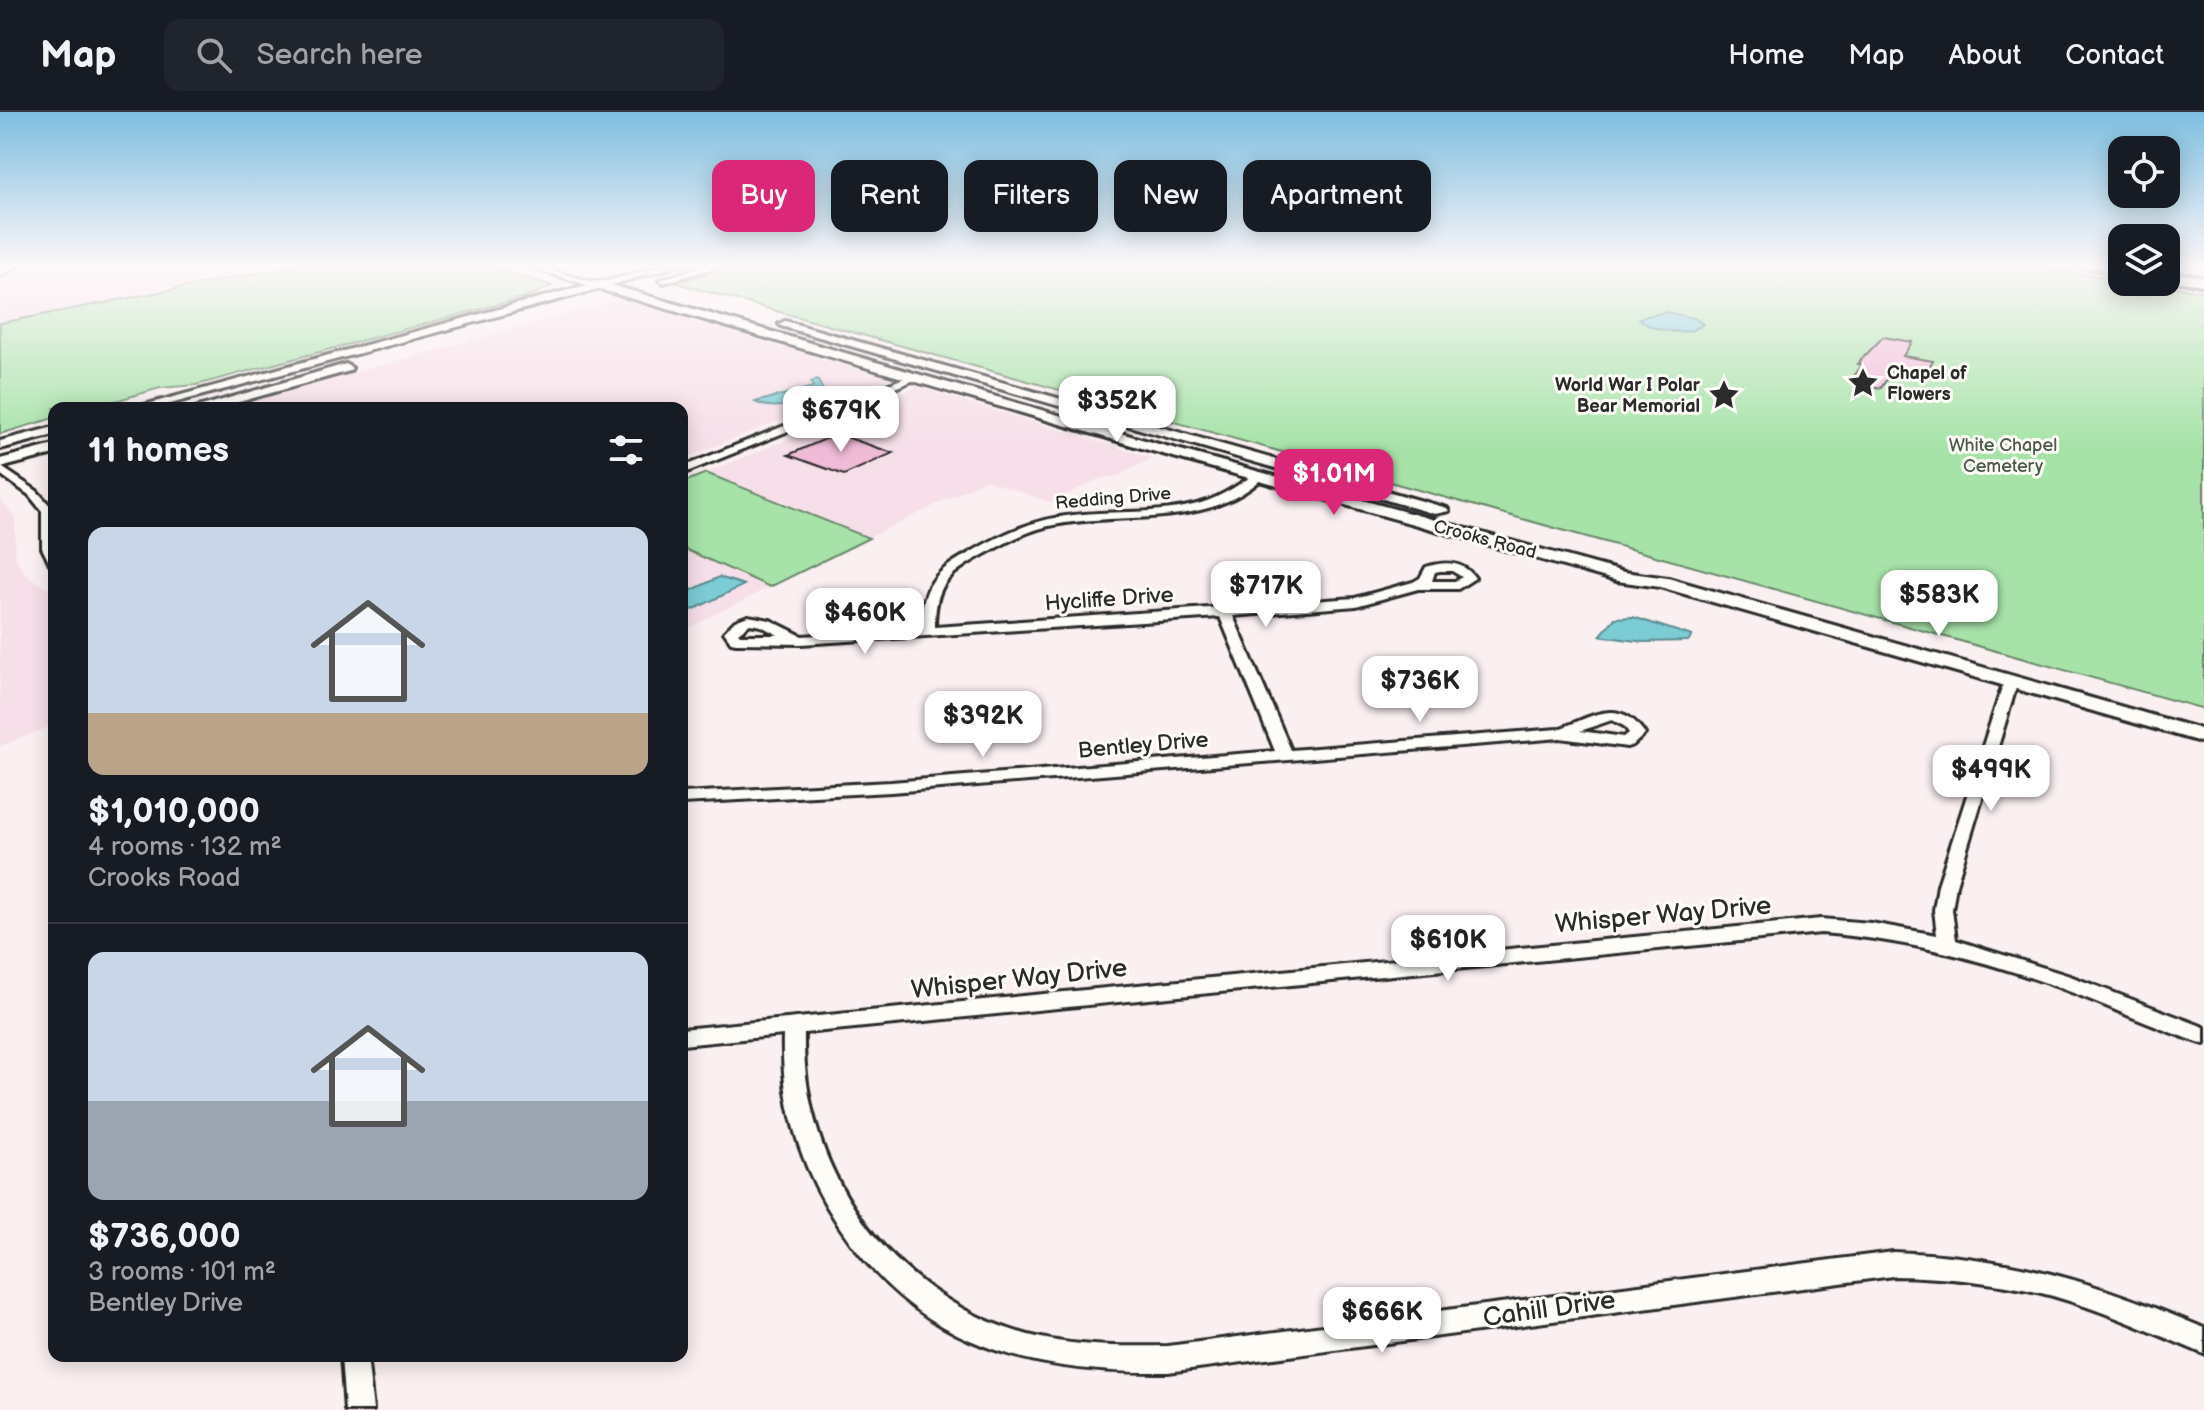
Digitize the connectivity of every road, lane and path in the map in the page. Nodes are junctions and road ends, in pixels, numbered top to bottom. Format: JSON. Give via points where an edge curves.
{"nodes":[{"id":1,"x":452,"y":325,"type":"edge"},
{"id":2,"x":503,"y":325,"type":"edge"},
{"id":3,"x":733,"y":325,"type":"edge"},
{"id":4,"x":785,"y":325,"type":"edge"},
{"id":5,"x":835,"y":338,"type":"junction"},
{"id":6,"x":801,"y":344,"type":"junction"},
{"id":7,"x":357,"y":350,"type":"junction"},
{"id":8,"x":369,"y":362,"type":"junction"},
{"id":9,"x":287,"y":368,"type":"junction"},
{"id":10,"x":950,"y":370,"type":"junction"},
{"id":11,"x":914,"y":377,"type":"junction"},
{"id":12,"x":297,"y":382,"type":"junction"},
{"id":13,"x":162,"y":402,"type":"edge"},
{"id":14,"x":224,"y":402,"type":"edge"},
{"id":15,"x":1121,"y":419,"type":"junction"},
{"id":16,"x":1087,"y":428,"type":"junction"},
{"id":17,"x":48,"y":433,"type":"edge"},
{"id":18,"x":1177,"y":435,"type":"junction"},
{"id":19,"x":0,"y":445,"type":"edge"},
{"id":20,"x":1150,"y":446,"type":"junction"},
{"id":21,"x":48,"y":451,"type":"edge"},
{"id":22,"x":0,"y":467,"type":"edge"},
{"id":23,"x":688,"y":469,"type":"edge"},
{"id":24,"x":1259,"y":476,"type":"junction"},
{"id":25,"x":1395,"y":498,"type":"junction"},
{"id":26,"x":1368,"y":506,"type":"junction"},
{"id":27,"x":48,"y":510,"type":"edge"},
{"id":28,"x":48,"y":510,"type":"edge"},
{"id":29,"x":48,"y":548,"type":"edge"},
{"id":30,"x":1662,"y":582,"type":"junction"},
{"id":31,"x":1418,"y":585,"type":"dead end"},
{"id":32,"x":1225,"y":613,"type":"junction"},
{"id":33,"x":928,"y":633,"type":"junction"},
{"id":34,"x":801,"y":640,"type":"dead end"},
{"id":35,"x":2011,"y":681,"type":"junction"},
{"id":36,"x":1560,"y":733,"type":"dead end"},
{"id":37,"x":2204,"y":737,"type":"edge"},
{"id":38,"x":1285,"y":755,"type":"junction"},
{"id":39,"x":688,"y":798,"type":"edge"},
{"id":40,"x":1947,"y":943,"type":"junction"},
{"id":41,"x":794,"y":1027,"type":"junction"},
{"id":42,"x":688,"y":1036,"type":"edge"},
{"id":43,"x":2204,"y":1036,"type":"edge"},
{"id":44,"x":2204,"y":1341,"type":"edge"},
{"id":45,"x":355,"y":1362,"type":"edge"},
{"id":46,"x":359,"y":1410,"type":"edge"}],
"edges":[{"from":1,"to":7,"type":"main road"},
{"from":2,"to":8,"type":"main road"},
{"from":3,"to":6,"type":"main road","name":"Crooks Road"},
{"from":4,"to":5,"type":"main road","name":"Crooks Road"},
{"from":5,"to":6,"type":"main road"},
{"from":5,"to":10,"type":"main road","name":"Crooks Road"},
{"from":6,"to":11,"type":"main road","name":"Crooks Road"},
{"from":7,"to":8,"type":"main road","via":[[350,358]]},
{"from":7,"to":9,"type":"main road"},
{"from":8,"to":12,"type":"main road"},
{"from":9,"to":12,"type":"main road","via":[[306,372]]},
{"from":9,"to":13,"type":"main road"},
{"from":10,"to":11,"type":"main road"},
{"from":10,"to":15,"type":"main road","name":"Crooks Road"},
{"from":11,"to":16,"type":"main road","name":"Crooks Road"},
{"from":11,"to":23,"type":"street"},
{"from":12,"to":14,"type":"main road"},
{"from":15,"to":16,"type":"main road","via":[[1110,427]]},
{"from":15,"to":18,"type":"main road","name":"Crooks Road"},
{"from":16,"to":20,"type":"main road","name":"Crooks Road"},
{"from":17,"to":19,"type":"main road"},
{"from":18,"to":20,"type":"main road","via":[[1157,438]]},
{"from":18,"to":25,"type":"main road","name":"Crooks Road"},
{"from":20,"to":24,"type":"main road","name":"Crooks Road"},
{"from":21,"to":22,"type":"main road"},
{"from":22,"to":28,"type":"street"},
{"from":24,"to":26,"type":"main road","name":"Crooks Road"},
{"from":24,"to":33,"type":"street","name":"Redding Drive","via":[[1199,507],[1059,520],[1009,536],[937,581],[928,598]]},
{"from":25,"to":26,"type":"main road","via":[[1392,504]]},
{"from":25,"to":30,"type":"main road","name":"Crooks Road","via":[[1632,567]]},
{"from":26,"to":30,"type":"main road","name":"Crooks Road","via":[[1623,577]]},
{"from":27,"to":29,"type":"street"},
{"from":30,"to":35,"type":"main road","name":"Crooks Road"},
{"from":31,"to":32,"type":"street","name":"Hycliffe Drive","via":[[1356,602]]},
{"from":32,"to":33,"type":"street","name":"Hycliffe Drive"},
{"from":32,"to":38,"type":"street"},
{"from":33,"to":34,"type":"street","name":"Hycliffe Drive"},
{"from":35,"to":37,"type":"main road","name":"Crooks Road"},
{"from":35,"to":40,"type":"street","via":[[1947,885]]},
{"from":36,"to":38,"type":"street","name":"Bentley Drive"},
{"from":38,"to":39,"type":"street","name":"Bentley Drive"},
{"from":40,"to":41,"type":"street","name":"Whisper Way Drive","via":[[1851,927],[1791,928]]},
{"from":40,"to":43,"type":"street","name":"Whisper Way Drive"},
{"from":41,"to":42,"type":"street","name":"Whisper Way Drive"},
{"from":41,"to":44,"type":"street","name":"Cahill Drive","via":[[792,1069],[800,1119],[856,1236],[883,1269],[916,1296],[997,1340],[1045,1353],[1168,1359],[1893,1264],[1970,1267],[2054,1282]]},
{"from":45,"to":46,"type":"street"}]}
